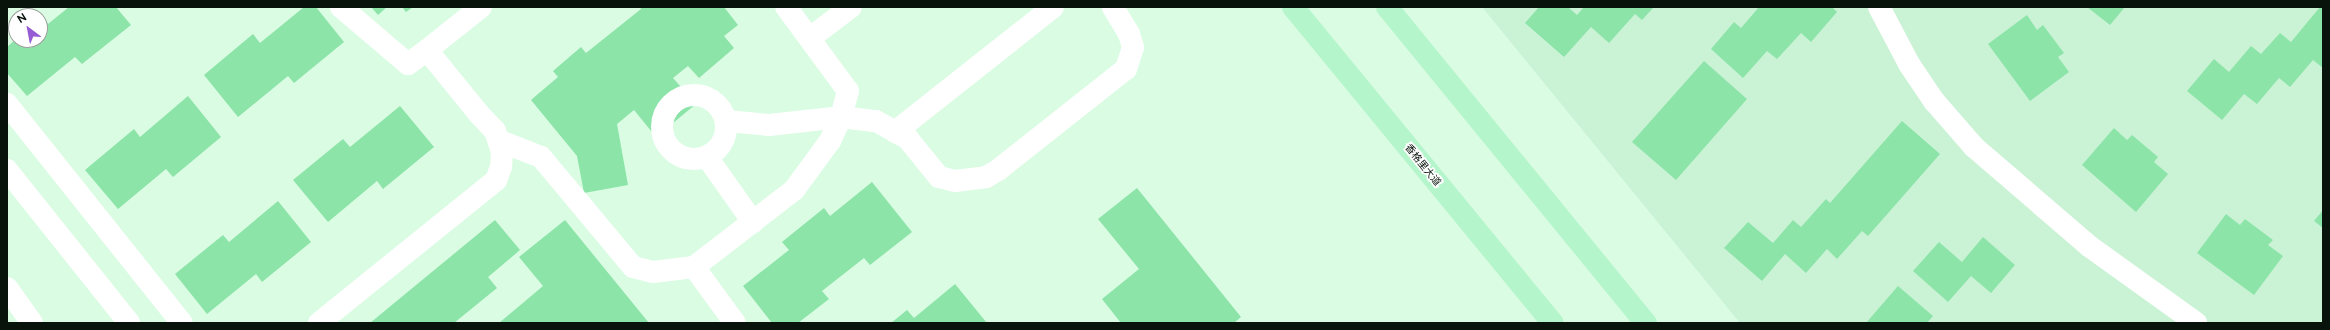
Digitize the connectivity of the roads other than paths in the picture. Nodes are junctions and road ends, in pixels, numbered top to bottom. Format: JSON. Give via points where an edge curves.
{"nodes":[{"id":1,"x":341,"y":7,"type":"edge"},
{"id":2,"x":481,"y":7,"type":"edge"},
{"id":3,"x":786,"y":7,"type":"edge"},
{"id":4,"x":851,"y":7,"type":"edge"},
{"id":5,"x":1053,"y":7,"type":"edge"},
{"id":6,"x":1113,"y":7,"type":"edge"},
{"id":7,"x":1293,"y":7,"type":"edge"},
{"id":8,"x":1387,"y":7,"type":"edge"},
{"id":9,"x":1879,"y":7,"type":"edge"},
{"id":10,"x":810,"y":38,"type":"junction"},
{"id":11,"x":427,"y":50,"type":"junction"},
{"id":12,"x":7,"y":104,"type":"edge"},
{"id":13,"x":841,"y":117,"type":"junction"},
{"id":14,"x":727,"y":121,"type":"junction"},
{"id":15,"x":895,"y":132,"type":"junction"},
{"id":16,"x":500,"y":141,"type":"junction"},
{"id":17,"x":707,"y":157,"type":"junction"},
{"id":18,"x":7,"y":170,"type":"edge"},
{"id":19,"x":753,"y":222,"type":"junction"},
{"id":20,"x":694,"y":267,"type":"junction"},
{"id":21,"x":7,"y":288,"type":"edge"},
{"id":22,"x":32,"y":323,"type":"edge"},
{"id":23,"x":128,"y":323,"type":"edge"},
{"id":24,"x":182,"y":323,"type":"edge"},
{"id":25,"x":319,"y":323,"type":"edge"},
{"id":26,"x":735,"y":323,"type":"edge"},
{"id":27,"x":1553,"y":323,"type":"edge"},
{"id":28,"x":1646,"y":323,"type":"edge"},
{"id":29,"x":2196,"y":323,"type":"edge"}],
"edges":[{"from":1,"to":11,"type":"street","via":[[408,64]]},
{"from":2,"to":11,"type":"street"},
{"from":3,"to":10,"type":"street"},
{"from":4,"to":10,"type":"street"},
{"from":5,"to":15,"type":"street"},
{"from":6,"to":15,"type":"street","via":[[1130,34],[1133,47],[1126,69],[998,170],[971,180],[939,177],[908,139]]},
{"from":7,"to":27,"type":"main road","name":"香格里大道"},
{"from":8,"to":28,"type":"main road"},
{"from":9,"to":29,"type":"street","via":[[1910,64],[1934,101],[1974,147],[2089,246]]},
{"from":10,"to":13,"type":"street","via":[[848,91]]},
{"from":11,"to":16,"type":"street","via":[[495,131]]},
{"from":12,"to":24,"type":"street"},
{"from":13,"to":14,"type":"street","via":[[768,125]]},
{"from":13,"to":15,"type":"street","via":[[876,121]]},
{"from":13,"to":19,"type":"street","via":[[814,167],[794,190]]},
{"from":14,"to":17,"type":"street","via":[[726,136],[718,149]]},
{"from":14,"to":17,"type":"street","via":[[716,102],[702,95],[688,94],[676,99],[666,109],[661,121],[662,135],[668,147],[679,156],[693,160]]},
{"from":16,"to":20,"type":"street","via":[[541,157],[633,267],[653,272]]},
{"from":16,"to":25,"type":"street","via":[[501,167],[496,180]]},
{"from":17,"to":19,"type":"street"},
{"from":18,"to":23,"type":"street"},
{"from":19,"to":20,"type":"street"},
{"from":20,"to":26,"type":"street"},
{"from":21,"to":22,"type":"street"}]}
